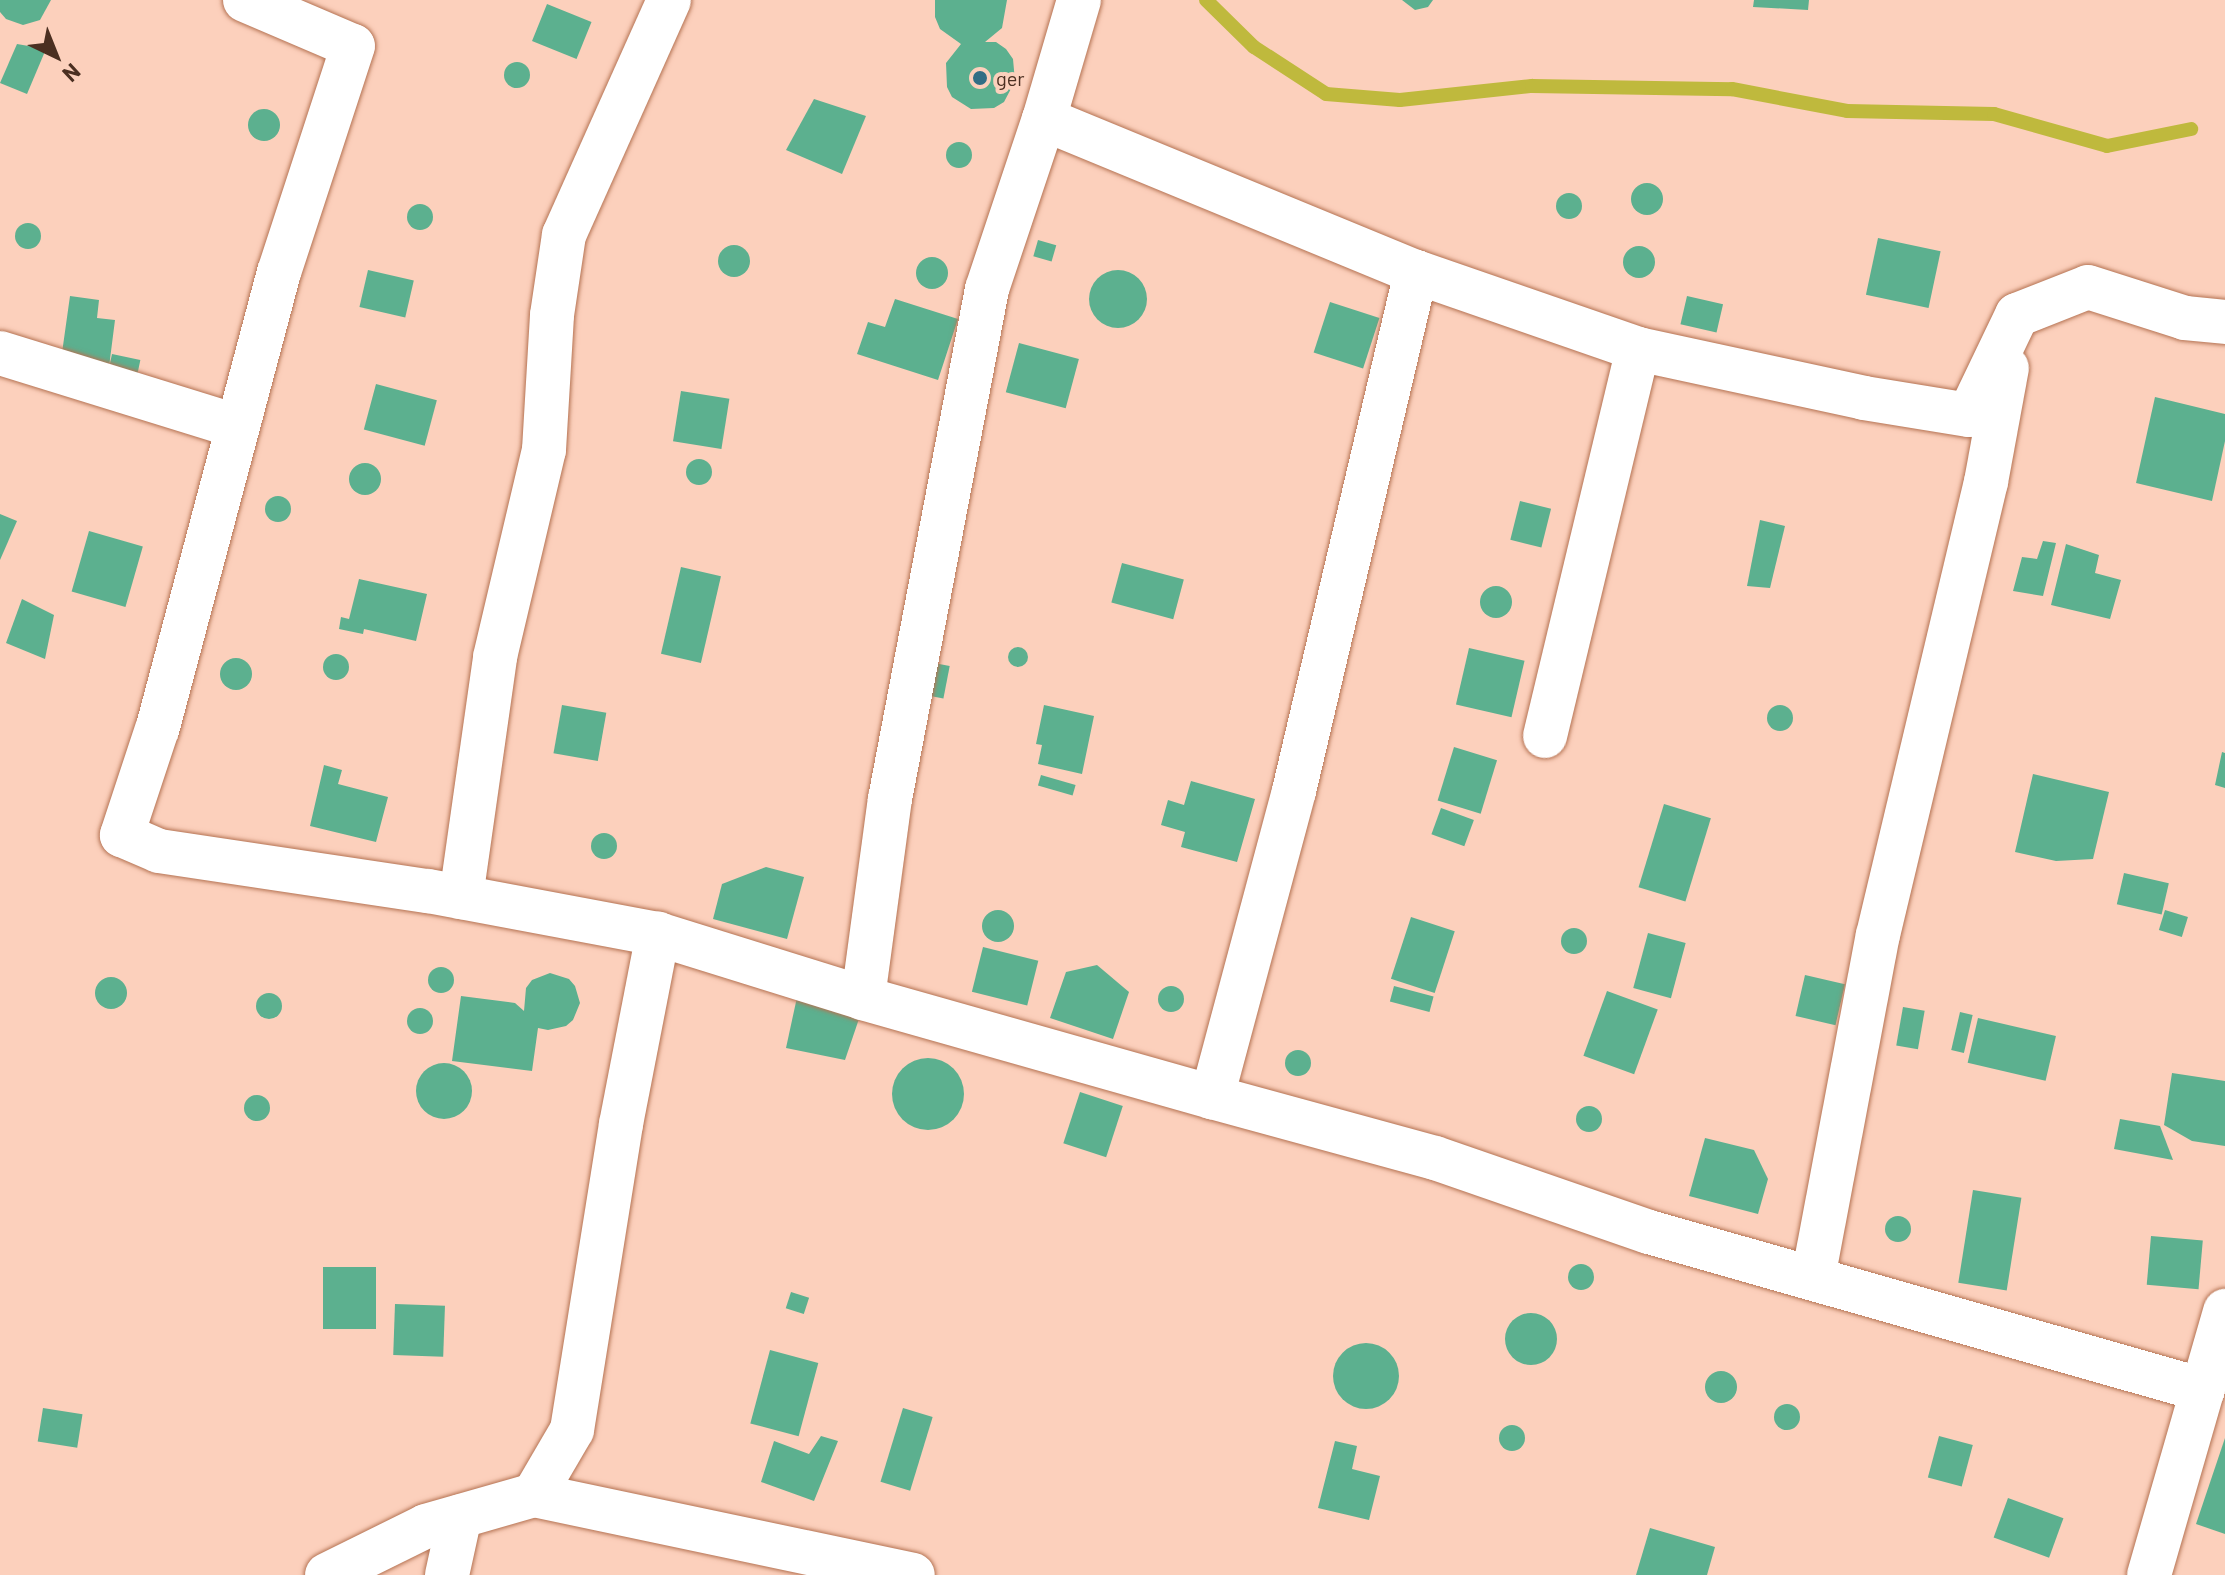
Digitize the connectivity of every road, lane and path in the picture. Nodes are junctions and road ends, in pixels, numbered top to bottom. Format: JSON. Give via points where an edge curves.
{"nodes":[{"id":1,"x":245,"y":0,"type":"edge"},
{"id":2,"x":669,"y":0,"type":"edge"},
{"id":3,"x":1079,"y":0,"type":"edge"},
{"id":4,"x":1044,"y":119,"type":"junction"},
{"id":5,"x":1416,"y":272,"type":"junction"},
{"id":6,"x":2017,"y":315,"type":"junction"},
{"id":7,"x":2225,"y":322,"type":"edge"},
{"id":8,"x":1638,"y":349,"type":"junction"},
{"id":9,"x":0,"y":353,"type":"edge"},
{"id":10,"x":236,"y":426,"type":"junction"},
{"id":11,"x":1545,"y":736,"type":"dead end"},
{"id":12,"x":461,"y":897,"type":"junction"},
{"id":13,"x":658,"y":934,"type":"junction"},
{"id":14,"x":863,"y":998,"type":"junction"},
{"id":15,"x":1212,"y":1097,"type":"junction"},
{"id":16,"x":1813,"y":1278,"type":"junction"},
{"id":17,"x":2225,"y":1311,"type":"edge"},
{"id":18,"x":2203,"y":1390,"type":"junction"},
{"id":19,"x":534,"y":1495,"type":"junction"},
{"id":20,"x":460,"y":1516,"type":"junction"},
{"id":21,"x":327,"y":1575,"type":"edge"},
{"id":22,"x":447,"y":1575,"type":"edge"},
{"id":23,"x":913,"y":1575,"type":"edge"},
{"id":24,"x":2149,"y":1575,"type":"edge"}],
"edges":[{"from":1,"to":10,"type":"street","via":[[353,46],[279,272]]},
{"from":2,"to":12,"type":"street","via":[[564,235],[552,315],[544,450],[495,657]]},
{"from":3,"to":4,"type":"street"},
{"from":4,"to":5,"type":"street"},
{"from":4,"to":14,"type":"street","via":[[987,289],[890,799]]},
{"from":5,"to":8,"type":"street"},
{"from":5,"to":15,"type":"street","via":[[1294,791]]},
{"from":6,"to":7,"type":"street","via":[[2088,287],[2185,318]]},
{"from":6,"to":8,"type":"street","via":[[1969,415]]},
{"from":6,"to":16,"type":"street","via":[[1986,482],[1878,935]]},
{"from":8,"to":11,"type":"street"},
{"from":9,"to":10,"type":"street"},
{"from":10,"to":12,"type":"street","via":[[157,729],[122,835],[159,851]]},
{"from":12,"to":13,"type":"street"},
{"from":13,"to":14,"type":"street"},
{"from":13,"to":19,"type":"street","via":[[618,1140],[572,1430]]},
{"from":14,"to":15,"type":"street"},
{"from":15,"to":16,"type":"street","via":[[1435,1158],[1649,1232]]},
{"from":16,"to":18,"type":"street"},
{"from":17,"to":18,"type":"street"},
{"from":18,"to":24,"type":"street"},
{"from":19,"to":20,"type":"street"},
{"from":19,"to":23,"type":"street"},
{"from":20,"to":21,"type":"street","via":[[426,1526]]},
{"from":20,"to":22,"type":"street"}]}
